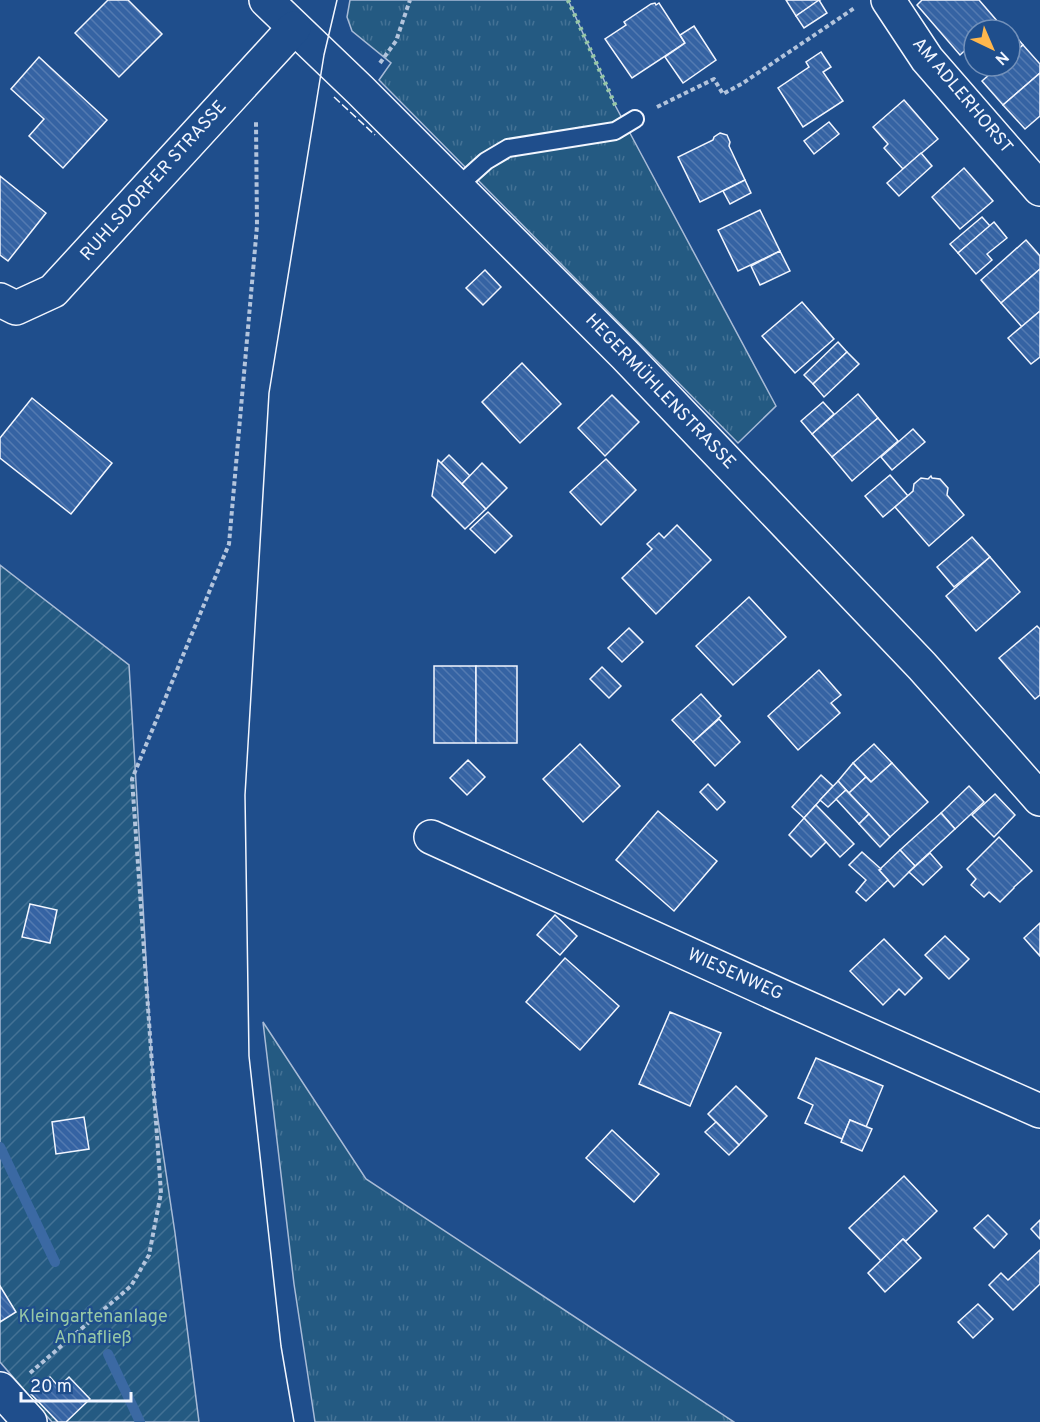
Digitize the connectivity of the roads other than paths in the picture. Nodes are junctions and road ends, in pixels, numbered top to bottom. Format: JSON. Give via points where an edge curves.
{"nodes":[{"id":1,"x":266,"y":0,"type":"edge"},
{"id":2,"x":888,"y":0,"type":"edge"},
{"id":3,"x":294,"y":28,"type":"junction"},
{"id":4,"x":635,"y":118,"type":"road end"},
{"id":5,"x":457,"y":188,"type":"junction"},
{"id":6,"x":1040,"y":189,"type":"edge"},
{"id":7,"x":0,"y":300,"type":"edge"},
{"id":8,"x":1035,"y":783,"type":"edge"},
{"id":9,"x":431,"y":837,"type":"dead end"},
{"id":10,"x":1040,"y":1111,"type":"edge"},
{"id":11,"x":3,"y":1392,"type":"edge"},
{"id":12,"x":30,"y":1422,"type":"edge"}],
"edges":[{"from":1,"to":3,"type":"street","name":"HEGERMÜHLENSTRASSE"},
{"from":2,"to":6,"type":"street","name":"AM ADLERHORST","via":[[927,59]]},
{"from":3,"to":5,"type":"street","name":"HEGERMÜHLENSTRASSE"},
{"from":3,"to":7,"type":"street","name":"RUHLSDORFER STRASSE","via":[[53,291],[16,308]]},
{"from":4,"to":5,"type":"lane","via":[[615,131],[508,148],[486,161]]},
{"from":5,"to":8,"type":"street","name":"HEGERMÜHLENSTRASSE","via":[[626,356]]},
{"from":9,"to":10,"type":"street","name":"WIESENWEG"},
{"from":11,"to":12,"type":"street"}]}
